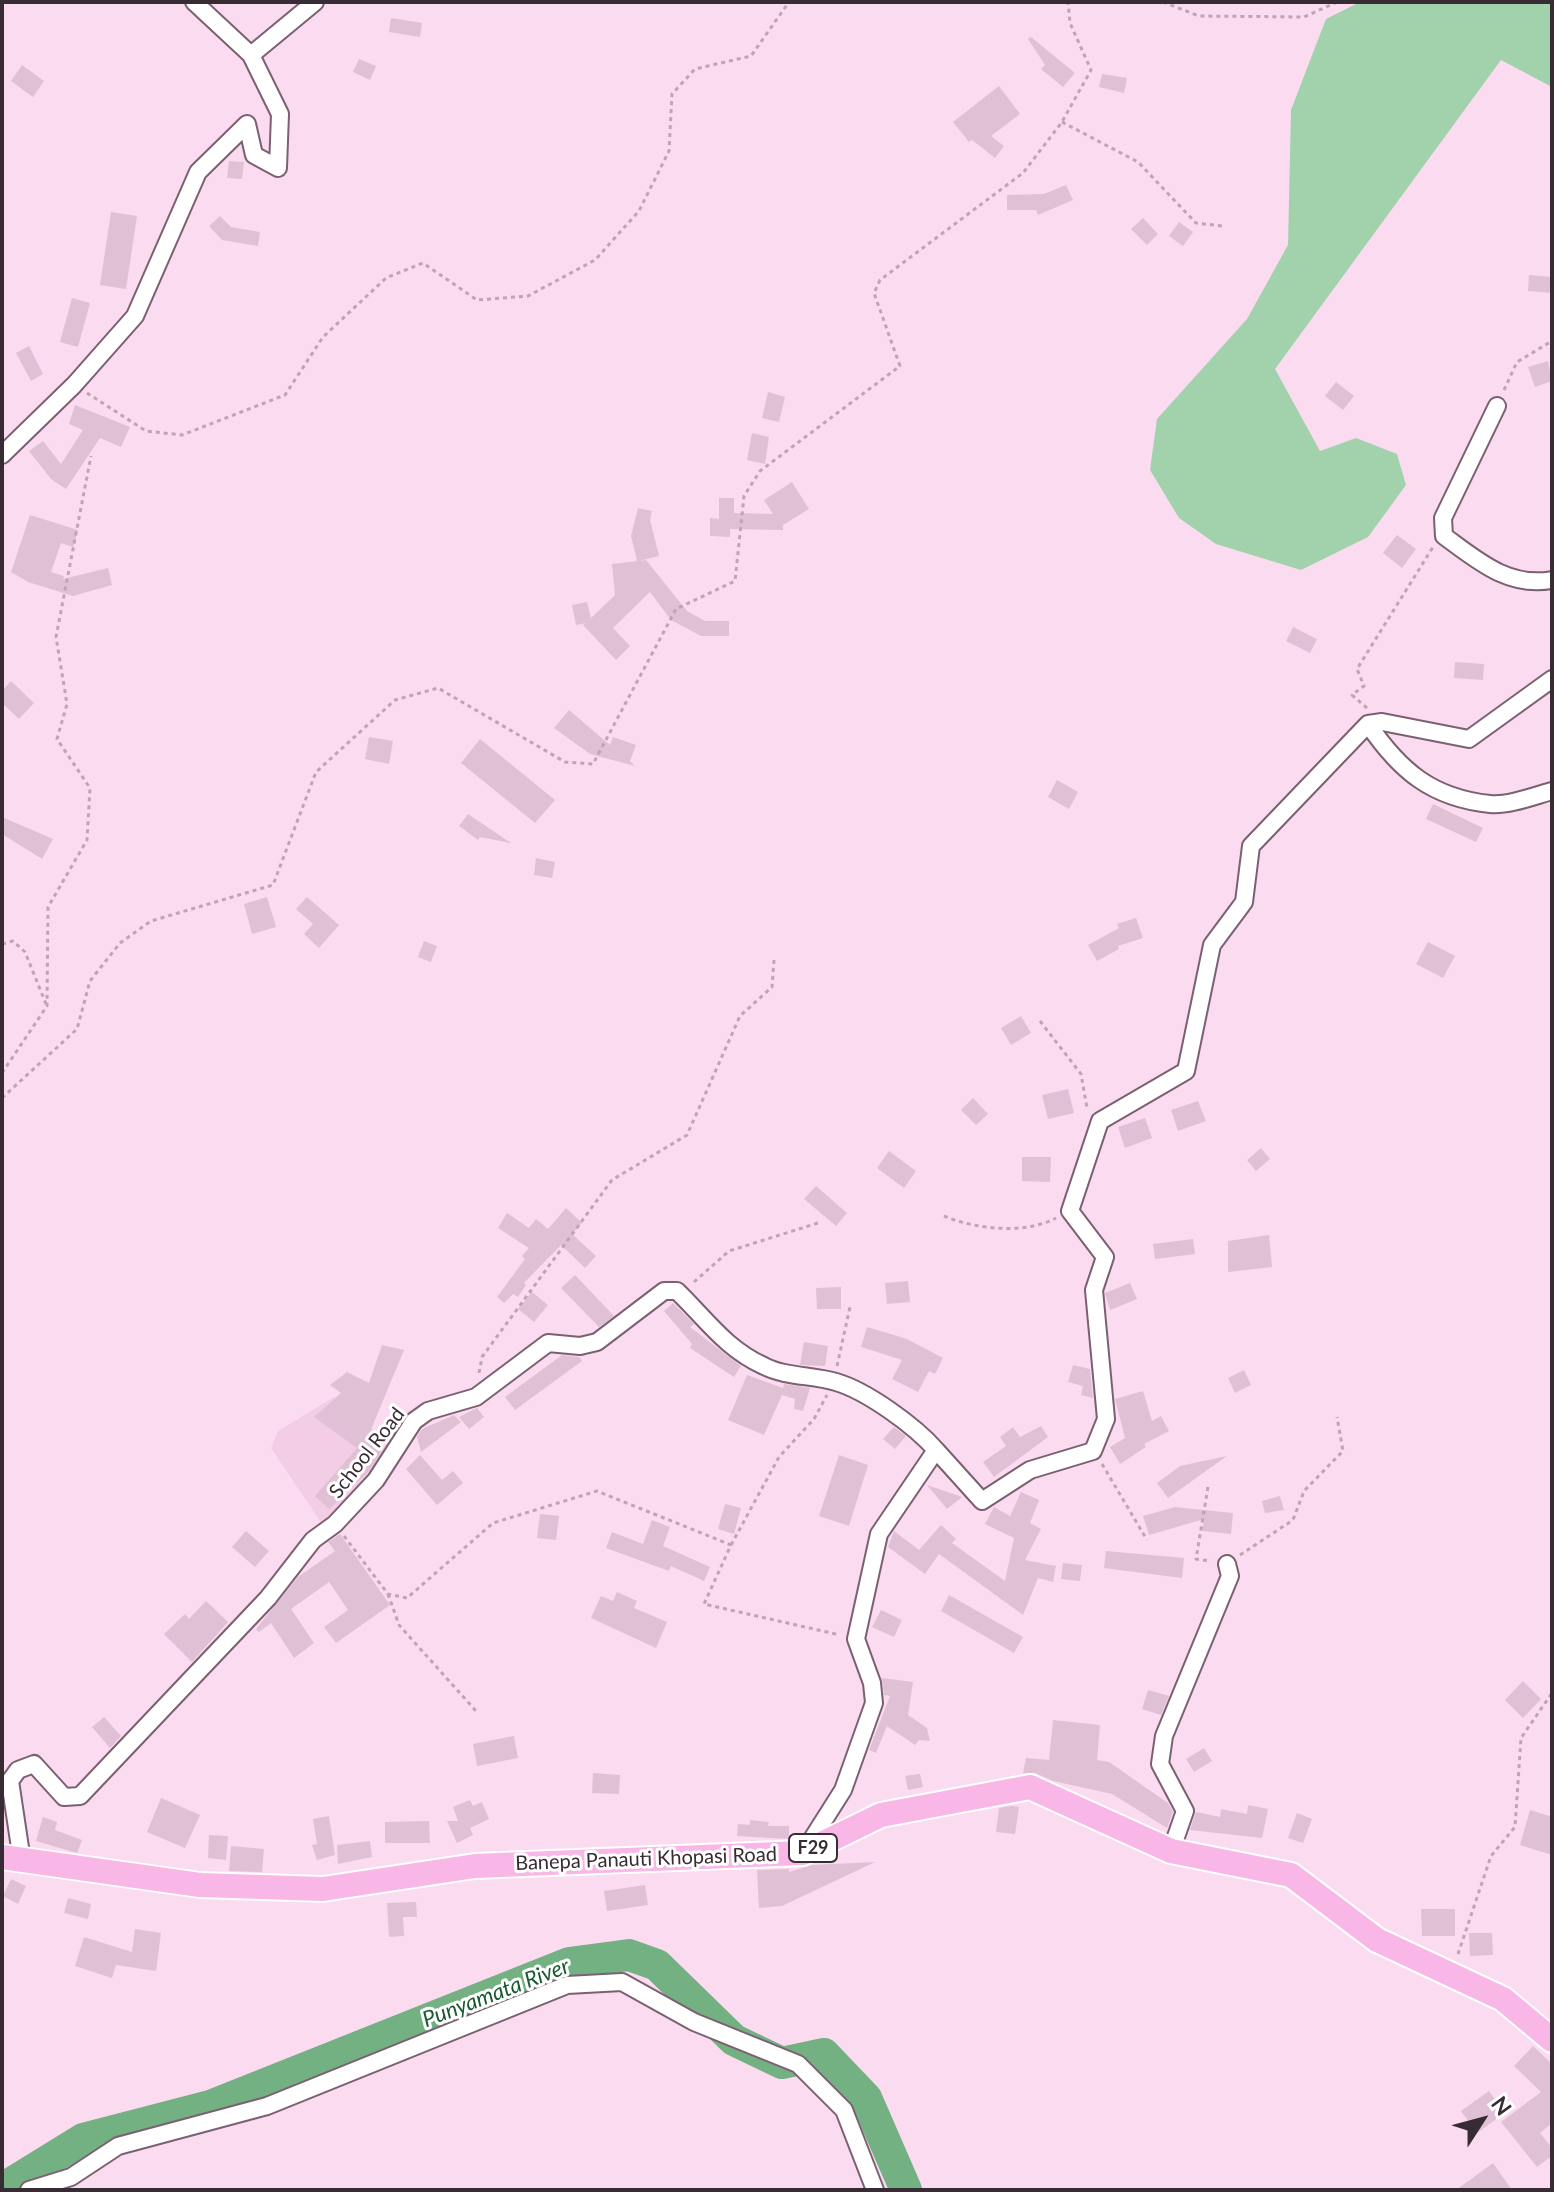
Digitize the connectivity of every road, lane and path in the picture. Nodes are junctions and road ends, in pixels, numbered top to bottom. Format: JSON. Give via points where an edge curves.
{"nodes":[{"id":1,"x":194,"y":2,"type":"edge"},
{"id":2,"x":315,"y":2,"type":"edge"},
{"id":3,"x":789,"y":2,"type":"edge"},
{"id":4,"x":1068,"y":2,"type":"edge"},
{"id":5,"x":1163,"y":2,"type":"edge"},
{"id":6,"x":1337,"y":2,"type":"edge"},
{"id":7,"x":251,"y":55,"type":"junction"},
{"id":8,"x":1062,"y":122,"type":"junction"},
{"id":9,"x":1222,"y":226,"type":"dead end"},
{"id":10,"x":1552,"y":341,"type":"edge"},
{"id":11,"x":74,"y":385,"type":"junction"},
{"id":12,"x":1497,"y":406,"type":"joint"},
{"id":13,"x":2,"y":455,"type":"edge"},
{"id":14,"x":91,"y":456,"type":"dead end"},
{"id":15,"x":1444,"y":536,"type":"junction"},
{"id":16,"x":1552,"y":580,"type":"edge"},
{"id":17,"x":1552,"y":679,"type":"edge"},
{"id":18,"x":1375,"y":723,"type":"junction"},
{"id":19,"x":1552,"y":791,"type":"edge"},
{"id":20,"x":2,"y":944,"type":"edge"},
{"id":21,"x":774,"y":960,"type":"dead end"},
{"id":22,"x":47,"y":1006,"type":"junction"},
{"id":23,"x":1040,"y":1021,"type":"dead end"},
{"id":24,"x":2,"y":1073,"type":"edge"},
{"id":25,"x":2,"y":1098,"type":"edge"},
{"id":26,"x":1100,"y":1121,"type":"junction"},
{"id":27,"x":1070,"y":1211,"type":"junction"},
{"id":28,"x":944,"y":1216,"type":"dead end"},
{"id":29,"x":818,"y":1223,"type":"dead end"},
{"id":30,"x":677,"y":1291,"type":"junction"},
{"id":31,"x":850,"y":1307,"type":"dead end"},
{"id":32,"x":834,"y":1381,"type":"junction"},
{"id":33,"x":476,"y":1397,"type":"junction"},
{"id":34,"x":1337,"y":1417,"type":"dead end"},
{"id":35,"x":936,"y":1450,"type":"junction"},
{"id":36,"x":1093,"y":1451,"type":"junction"},
{"id":37,"x":1208,"y":1487,"type":"dead end"},
{"id":38,"x":335,"y":1524,"type":"junction"},
{"id":39,"x":1147,"y":1540,"type":"dead end"},
{"id":40,"x":731,"y":1545,"type":"junction"},
{"id":41,"x":1227,"y":1564,"type":"junction"},
{"id":42,"x":388,"y":1594,"type":"junction"},
{"id":43,"x":856,"y":1639,"type":"junction"},
{"id":44,"x":1552,"y":1693,"type":"edge"},
{"id":45,"x":476,"y":1711,"type":"dead end"},
{"id":46,"x":1171,"y":1851,"type":"junction"},
{"id":47,"x":803,"y":1853,"type":"junction"},
{"id":48,"x":12,"y":1859,"type":"edge"},
{"id":49,"x":1451,"y":1974,"type":"junction"},
{"id":50,"x":1552,"y":2040,"type":"edge"},
{"id":51,"x":29,"y":2190,"type":"edge"},
{"id":52,"x":875,"y":2190,"type":"edge"}],
"edges":[{"from":1,"to":7,"type":"street"},
{"from":2,"to":7,"type":"street"},
{"from":3,"to":11,"type":"path","via":[[751,56],[695,69],[672,94],[669,151],[639,211],[595,260],[528,296],[477,300],[423,263],[386,278],[323,337],[285,395],[182,435],[146,431]]},
{"from":4,"to":8,"type":"path","via":[[1070,23],[1091,70]]},
{"from":5,"to":6,"type":"path","via":[[1199,16],[1304,17]]},
{"from":7,"to":11,"type":"street","via":[[280,114],[278,168],[254,155],[247,124],[198,172],[135,316]]},
{"from":8,"to":9,"type":"path","via":[[1138,162],[1196,223]]},
{"from":8,"to":25,"type":"path","via":[[1023,173],[880,280],[874,293],[900,366],[760,471],[744,496],[735,581],[676,609],[593,764],[565,762],[438,688],[395,700],[316,772],[273,885],[151,921],[120,943],[90,981],[77,1029]]},
{"from":10,"to":12,"type":"path","via":[[1517,362]]},
{"from":11,"to":13,"type":"street"},
{"from":12,"to":15,"type":"street","via":[[1443,518]]},
{"from":14,"to":22,"type":"path","via":[[56,637],[67,704],[57,739],[90,788],[87,840],[48,907]]},
{"from":15,"to":16,"type":"street","via":[[1492,572],[1537,583]]},
{"from":15,"to":18,"type":"path","via":[[1426,554],[1357,669],[1364,686],[1352,695]]},
{"from":17,"to":18,"type":"street","via":[[1469,739]]},
{"from":18,"to":19,"type":"street","via":[[1387,752],[1424,786],[1492,805]]},
{"from":18,"to":26,"type":"street","via":[[1251,846],[1244,902],[1212,945],[1186,1071]]},
{"from":20,"to":22,"type":"path","via":[[13,941],[25,952]]},
{"from":21,"to":33,"type":"path","via":[[772,987],[740,1016],[687,1135],[612,1180],[482,1357]]},
{"from":22,"to":24,"type":"path"},
{"from":23,"to":26,"type":"path","via":[[1081,1074],[1088,1115]]},
{"from":26,"to":27,"type":"street"},
{"from":27,"to":28,"type":"path","via":[[1043,1225],[971,1227]]},
{"from":27,"to":36,"type":"street","via":[[1105,1257],[1094,1290],[1106,1419]]},
{"from":29,"to":30,"type":"path","via":[[729,1251]]},
{"from":30,"to":32,"type":"street","via":[[719,1338],[742,1355],[768,1369]]},
{"from":30,"to":33,"type":"street","name":"School Road","via":[[664,1291],[597,1342],[548,1343]]},
{"from":31,"to":32,"type":"path"},
{"from":32,"to":35,"type":"street","via":[[922,1434]]},
{"from":32,"to":40,"type":"path","via":[[814,1419],[779,1457]]},
{"from":33,"to":38,"type":"street","name":"School Road","via":[[428,1411],[414,1421],[376,1480]]},
{"from":34,"to":41,"type":"path","via":[[1343,1451],[1304,1491],[1293,1520]]},
{"from":35,"to":36,"type":"street","via":[[982,1501],[1030,1470]]},
{"from":35,"to":43,"type":"street","via":[[879,1534]]},
{"from":36,"to":39,"type":"path"},
{"from":37,"to":41,"type":"path","via":[[1196,1559]]},
{"from":38,"to":42,"type":"path"},
{"from":38,"to":48,"type":"street","name":"School Road","via":[[313,1540],[268,1598],[80,1796],[64,1797],[34,1764],[18,1770],[10,1781]]},
{"from":40,"to":42,"type":"path","via":[[597,1491],[493,1523],[407,1598]]},
{"from":40,"to":43,"type":"path","via":[[704,1604]]},
{"from":41,"to":46,"type":"street","via":[[1230,1576],[1164,1736],[1160,1764],[1185,1811]]},
{"from":42,"to":45,"type":"path","via":[[399,1625]]},
{"from":43,"to":47,"type":"street","via":[[874,1703],[843,1790]]},
{"from":44,"to":49,"type":"path","via":[[1521,1738],[1515,1827],[1491,1856]]},
{"from":46,"to":47,"type":"main road","name":"Banepa Panauti Khopasi Road","number":"F29","via":[[1030,1787],[881,1815]]},
{"from":46,"to":49,"type":"main road","name":"Banepa Panauti Khopasi Road","number":"F29","via":[[1291,1875],[1377,1940]]},
{"from":47,"to":48,"type":"main road","name":"Banepa Panauti Khopasi Road","number":"F29","via":[[475,1866],[323,1889],[200,1885]]},
{"from":49,"to":50,"type":"main road","name":"Banepa Panauti Khopasi Road","number":"F29","via":[[1503,1999]]},
{"from":51,"to":52,"type":"street","via":[[71,2177],[118,2146],[267,2106],[567,1985],[622,1982],[694,2022],[798,2064],[844,2110]]}]}
